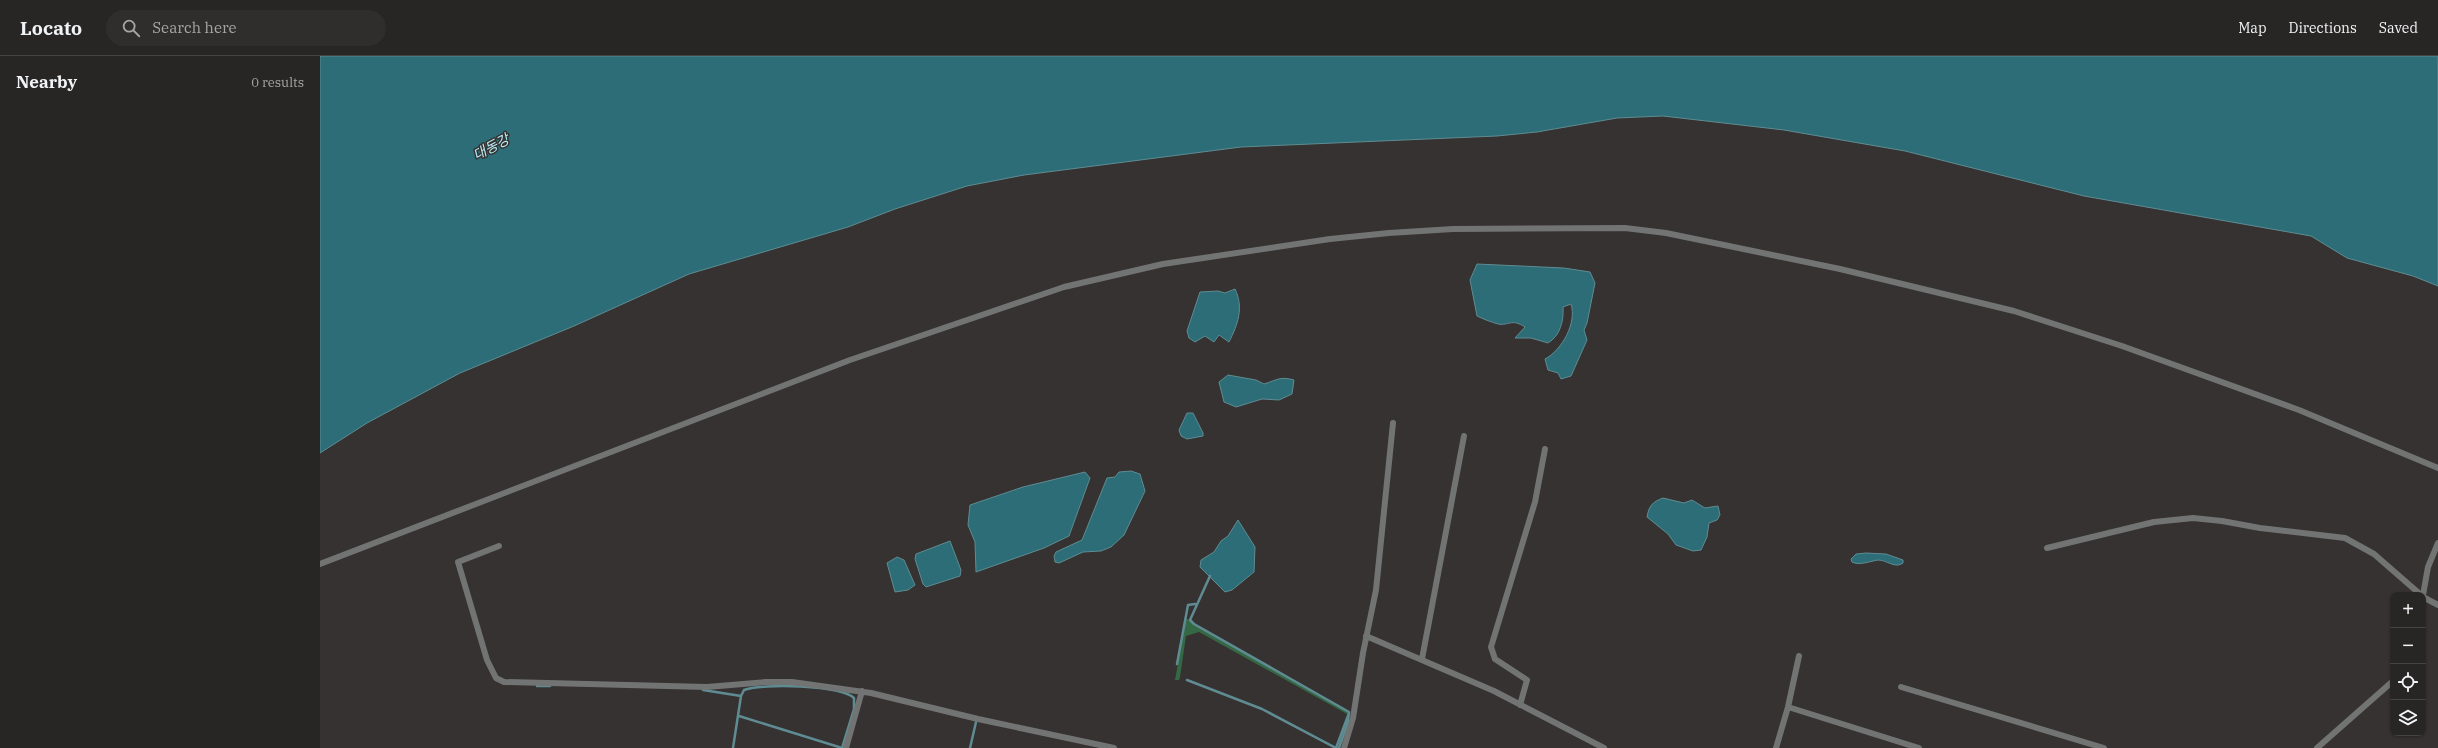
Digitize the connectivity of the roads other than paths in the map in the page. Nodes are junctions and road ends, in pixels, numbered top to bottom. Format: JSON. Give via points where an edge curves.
{"nodes":[{"id":1,"x":1393,"y":423,"type":"dead end"},
{"id":2,"x":1464,"y":436,"type":"dead end"},
{"id":3,"x":1545,"y":449,"type":"dead end"},
{"id":4,"x":2438,"y":468,"type":"edge"},
{"id":5,"x":2438,"y":543,"type":"edge"},
{"id":6,"x":499,"y":546,"type":"dead end"},
{"id":7,"x":2047,"y":548,"type":"dead end"},
{"id":8,"x":320,"y":564,"type":"edge"},
{"id":9,"x":2417,"y":592,"type":"edge"},
{"id":10,"x":2423,"y":592,"type":"edge"},
{"id":11,"x":2426,"y":598,"type":"edge"},
{"id":12,"x":2438,"y":605,"type":"edge"},
{"id":13,"x":1366,"y":636,"type":"junction"},
{"id":14,"x":1800,"y":656,"type":"dead end"},
{"id":15,"x":1422,"y":658,"type":"junction"},
{"id":16,"x":2390,"y":684,"type":"edge"},
{"id":17,"x":1901,"y":687,"type":"dead end"},
{"id":18,"x":862,"y":691,"type":"junction"},
{"id":19,"x":1520,"y":705,"type":"junction"},
{"id":20,"x":1788,"y":707,"type":"junction"},
{"id":21,"x":846,"y":748,"type":"edge"},
{"id":22,"x":1114,"y":748,"type":"edge"},
{"id":23,"x":1344,"y":748,"type":"edge"},
{"id":24,"x":1604,"y":748,"type":"edge"},
{"id":25,"x":1776,"y":748,"type":"edge"},
{"id":26,"x":1918,"y":748,"type":"edge"},
{"id":27,"x":2104,"y":748,"type":"edge"},
{"id":28,"x":2316,"y":748,"type":"edge"}],
"edges":[{"from":1,"to":13,"type":"street","via":[[1382,543],[1376,590]]},
{"from":2,"to":15,"type":"street"},
{"from":3,"to":19,"type":"street","via":[[1534,502],[1491,647],[1495,659],[1527,680]]},
{"from":4,"to":8,"type":"street","via":[[2299,410],[2122,346],[2014,311],[1847,270],[1666,233],[1625,228],[1453,229],[1388,232],[1224,255],[1163,264],[1072,285],[843,363]]},
{"from":5,"to":10,"type":"street","via":[[2428,567]]},
{"from":6,"to":18,"type":"street","via":[[458,562],[487,660],[496,678],[508,682],[707,687],[792,682]]},
{"from":7,"to":9,"type":"street","via":[[2154,522],[2193,518],[2222,520],[2260,528],[2345,538],[2374,554]]},
{"from":11,"to":12,"type":"street"},
{"from":13,"to":15,"type":"street"},
{"from":13,"to":23,"type":"street","via":[[1353,718]]},
{"from":14,"to":20,"type":"street","via":[[1788,698]]},
{"from":15,"to":19,"type":"street"},
{"from":16,"to":28,"type":"street"},
{"from":17,"to":27,"type":"street"},
{"from":18,"to":21,"type":"street"},
{"from":18,"to":22,"type":"street"},
{"from":19,"to":24,"type":"street"},
{"from":20,"to":25,"type":"street"},
{"from":20,"to":26,"type":"street"}]}
